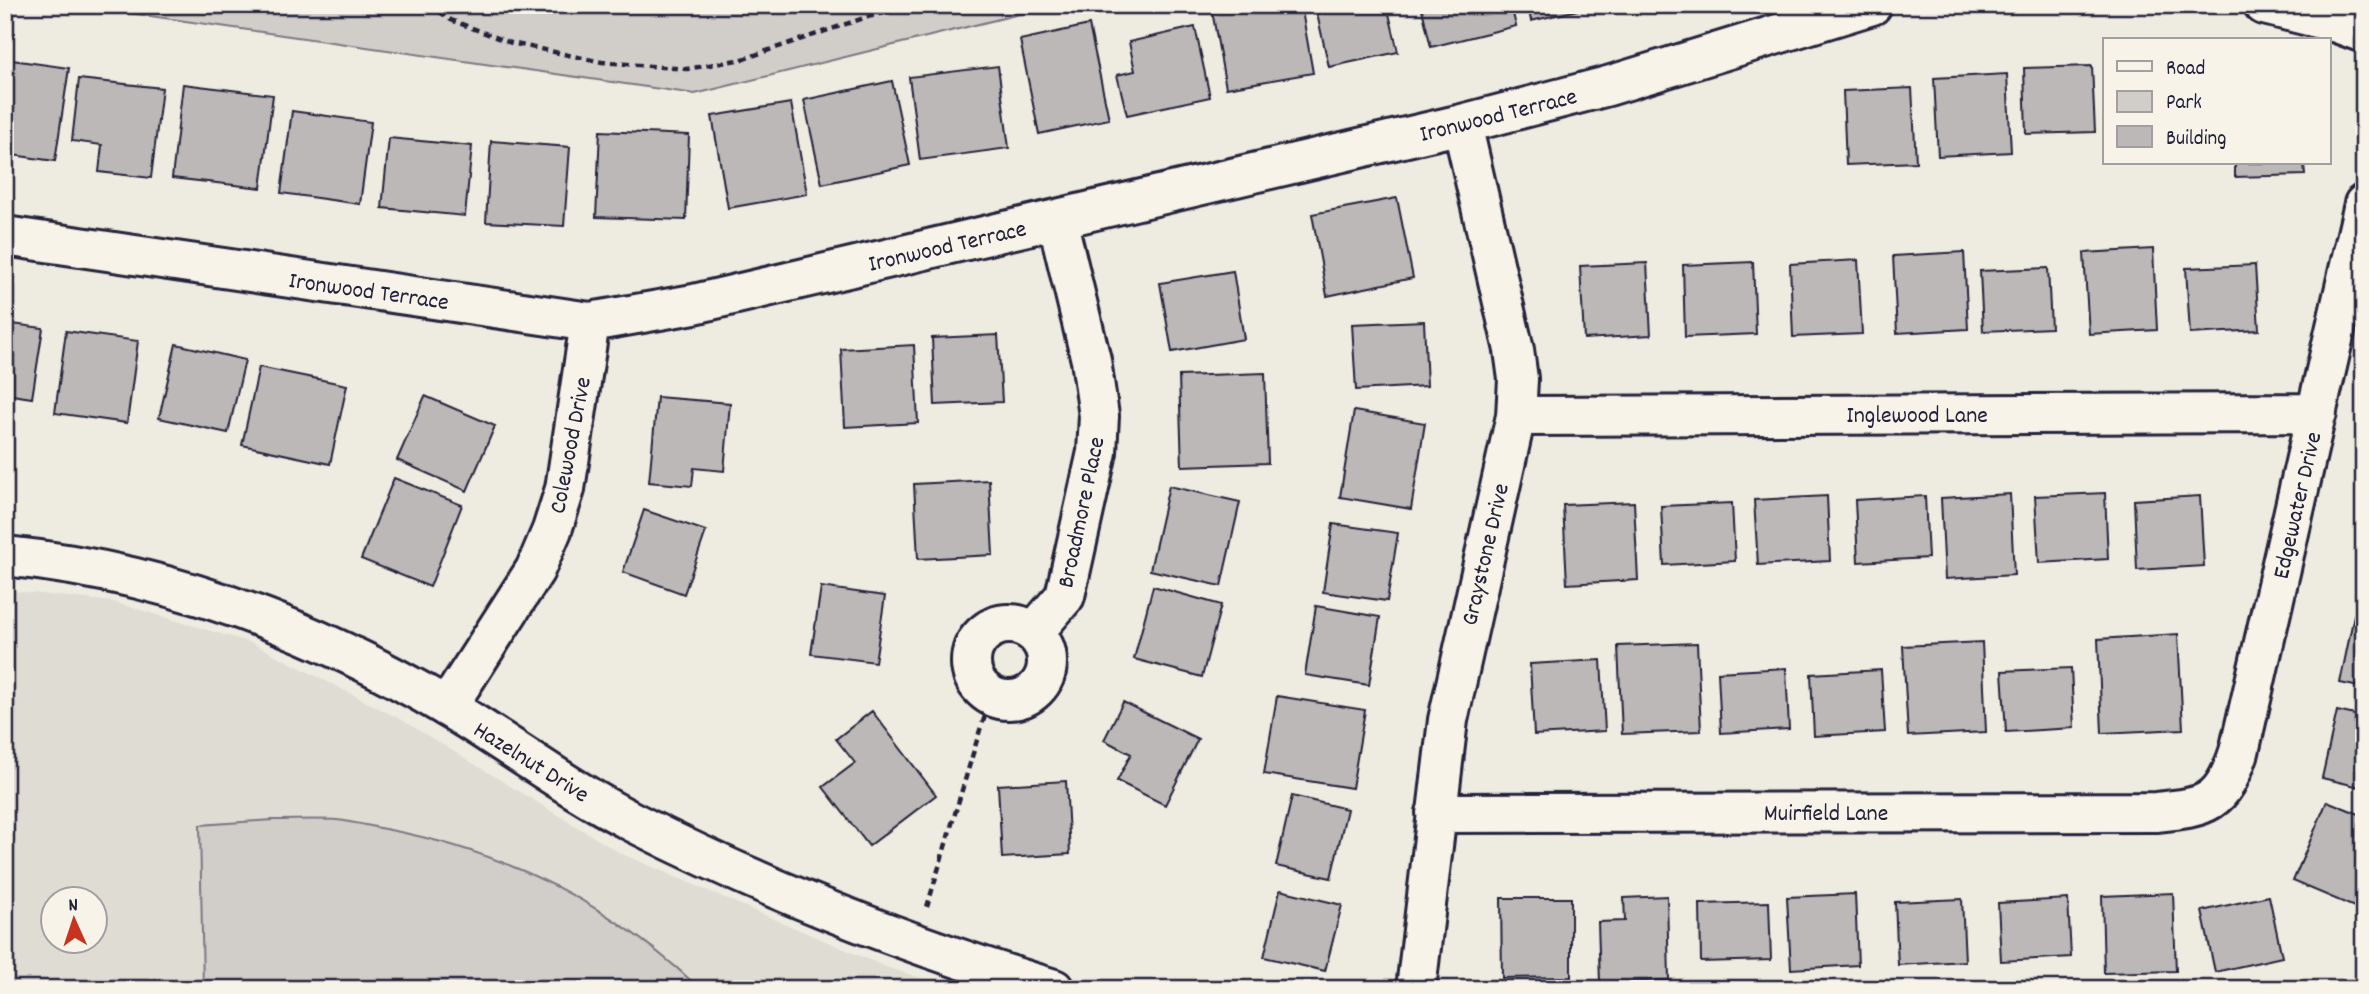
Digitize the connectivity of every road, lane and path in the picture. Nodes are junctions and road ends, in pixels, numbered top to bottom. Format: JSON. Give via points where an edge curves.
{"nodes":[{"id":1,"x":430,"y":5,"type":"edge"},
{"id":2,"x":921,"y":5,"type":"edge"},
{"id":3,"x":1872,"y":5,"type":"edge"},
{"id":4,"x":2263,"y":5,"type":"edge"},
{"id":5,"x":2364,"y":33,"type":"edge"},
{"id":6,"x":1462,"y":124,"type":"junction"},
{"id":7,"x":2364,"y":204,"type":"edge"},
{"id":8,"x":1057,"y":219,"type":"junction"},
{"id":9,"x":5,"y":236,"type":"edge"},
{"id":10,"x":2359,"y":250,"type":"edge"},
{"id":11,"x":590,"y":322,"type":"junction"},
{"id":12,"x":2317,"y":413,"type":"junction"},
{"id":13,"x":1516,"y":416,"type":"junction"},
{"id":14,"x":5,"y":556,"type":"edge"},
{"id":15,"x":1034,"y":632,"type":"junction"},
{"id":16,"x":992,"y":697,"type":"junction"},
{"id":17,"x":447,"y":708,"type":"junction"},
{"id":18,"x":2214,"y":799,"type":"joint"},
{"id":19,"x":1436,"y":813,"type":"junction"},
{"id":20,"x":915,"y":945,"type":"junction"},
{"id":21,"x":1054,"y":989,"type":"edge"},
{"id":22,"x":1416,"y":989,"type":"edge"}],
"edges":[{"from":1,"to":2,"type":"path","via":[[451,20],[510,43],[602,62],[687,69],[743,59],[867,17]]},
{"from":3,"to":6,"type":"street","name":"Ironwood Terrace","via":[[1608,86]]},
{"from":4,"to":5,"type":"street"},
{"from":6,"to":8,"type":"street","name":"Ironwood Terrace"},
{"from":6,"to":13,"type":"street","name":"Graystone Drive","via":[[1514,350]]},
{"from":7,"to":10,"type":"street","name":"Edgewater Drive"},
{"from":8,"to":11,"type":"street","name":"Ironwood Terrace","via":[[694,304]]},
{"from":8,"to":15,"type":"street","name":"Broadmore Place","via":[[1094,380],[1097,452],[1065,596]]},
{"from":9,"to":11,"type":"street","name":"Ironwood Terrace"},
{"from":10,"to":12,"type":"street","name":"Edgewater Drive"},
{"from":11,"to":17,"type":"street","name":"Colewood Drive","via":[[565,489],[552,530],[536,570]]},
{"from":12,"to":13,"type":"street","name":"Inglewood Lane"},
{"from":12,"to":18,"type":"street","name":"Edgewater Drive","via":[[2239,752],[2230,779]]},
{"from":13,"to":19,"type":"street","name":"Graystone Drive","via":[[1455,679]]},
{"from":14,"to":17,"type":"street","name":"Hazelnut Drive","via":[[102,570],[250,611],[329,644]]},
{"from":15,"to":16,"type":"street","via":[[1044,644],[1048,660],[1037,689],[1008,701]]},
{"from":15,"to":16,"type":"street","via":[[1010,622],[985,631],[976,641],[970,666],[974,679]]},
{"from":16,"to":20,"type":"path"},
{"from":17,"to":20,"type":"street","name":"Hazelnut Drive","via":[[630,821],[814,906]]},
{"from":18,"to":19,"type":"street","name":"Muirfield Lane","via":[[2188,809],[2156,812]]},
{"from":19,"to":22,"type":"street","name":"Graystone Drive"},
{"from":20,"to":21,"type":"street","name":"Hazelnut Drive"}]}
